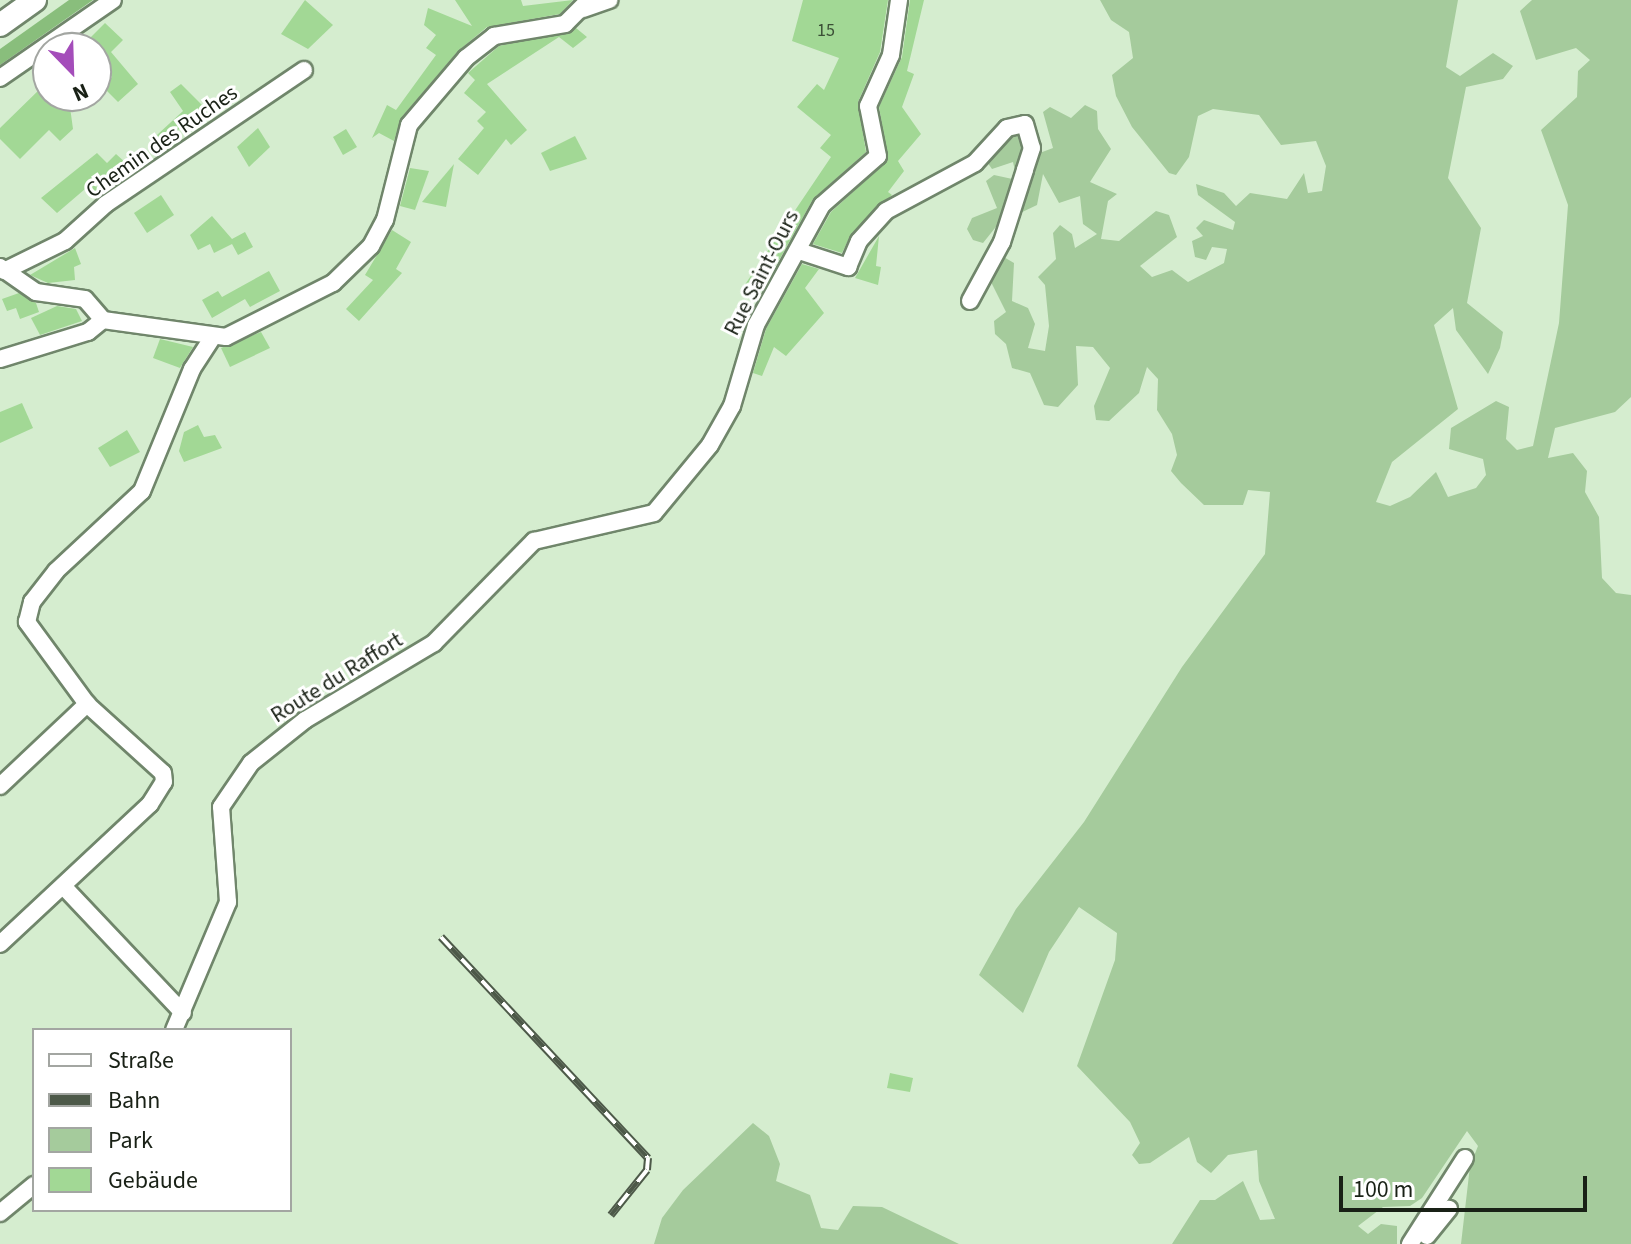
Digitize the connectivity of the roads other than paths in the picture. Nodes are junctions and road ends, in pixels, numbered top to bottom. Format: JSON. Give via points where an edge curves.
{"nodes":[{"id":1,"x":35,"y":0,"type":"edge"},
{"id":2,"x":113,"y":0,"type":"edge"},
{"id":3,"x":609,"y":0,"type":"edge"},
{"id":4,"x":899,"y":0,"type":"edge"},
{"id":5,"x":586,"y":5,"type":"edge"},
{"id":6,"x":0,"y":25,"type":"edge"},
{"id":7,"x":304,"y":70,"type":"dead end"},
{"id":8,"x":0,"y":78,"type":"edge"},
{"id":9,"x":799,"y":251,"type":"junction"},
{"id":10,"x":2,"y":269,"type":"edge"},
{"id":11,"x":970,"y":301,"type":"dead end"},
{"id":12,"x":103,"y":320,"type":"junction"},
{"id":13,"x":213,"y":337,"type":"junction"},
{"id":14,"x":0,"y":359,"type":"edge"},
{"id":15,"x":550,"y":534,"type":"joint"},
{"id":16,"x":87,"y":704,"type":"junction"},
{"id":17,"x":0,"y":786,"type":"edge"},
{"id":18,"x":64,"y":887,"type":"junction"},
{"id":19,"x":0,"y":944,"type":"edge"},
{"id":20,"x":183,"y":1013,"type":"junction"},
{"id":21,"x":175,"y":1028,"type":"edge"},
{"id":22,"x":1465,"y":1158,"type":"dead end"},
{"id":23,"x":32,"y":1187,"type":"edge"},
{"id":24,"x":1449,"y":1209,"type":"dead end"},
{"id":25,"x":0,"y":1213,"type":"edge"},
{"id":26,"x":1410,"y":1244,"type":"edge"},
{"id":27,"x":1422,"y":1244,"type":"edge"}],
"edges":[{"from":1,"to":6,"type":"main road"},
{"from":2,"to":8,"type":"street"},
{"from":3,"to":5,"type":"street"},
{"from":4,"to":9,"type":"street","name":"Rue Saint-Ours","via":[[891,55],[868,106],[878,156],[834,191]]},
{"from":5,"to":13,"type":"street","via":[[554,29],[512,31],[482,42],[409,125],[385,220],[354,267],[262,323]]},
{"from":7,"to":10,"type":"street","name":"Chemin des Ruches","via":[[106,204],[65,241]]},
{"from":9,"to":11,"type":"street","via":[[848,267],[859,241],[886,211],[975,163],[1007,128],[1025,124],[1032,148],[1002,242]]},
{"from":9,"to":15,"type":"street","name":"Rue Saint-Ours","via":[[756,325],[723,425],[672,496],[641,520]]},
{"from":10,"to":12,"type":"street","via":[[36,292],[85,299]]},
{"from":12,"to":13,"type":"street"},
{"from":12,"to":14,"type":"street","via":[[88,332]]},
{"from":13,"to":16,"type":"street","via":[[192,369],[142,491],[56,571],[28,613],[34,636]]},
{"from":15,"to":20,"type":"street","name":"Route du Raffort","via":[[531,544],[441,637],[305,720],[240,777],[220,811],[228,902]]},
{"from":16,"to":17,"type":"street"},
{"from":16,"to":18,"type":"street","via":[[165,778],[150,804]]},
{"from":18,"to":19,"type":"street"},
{"from":18,"to":20,"type":"street"},
{"from":20,"to":21,"type":"street","name":"Route du Raffort"},
{"from":22,"to":26,"type":"street"},
{"from":23,"to":25,"type":"street"},
{"from":24,"to":27,"type":"street"}]}
